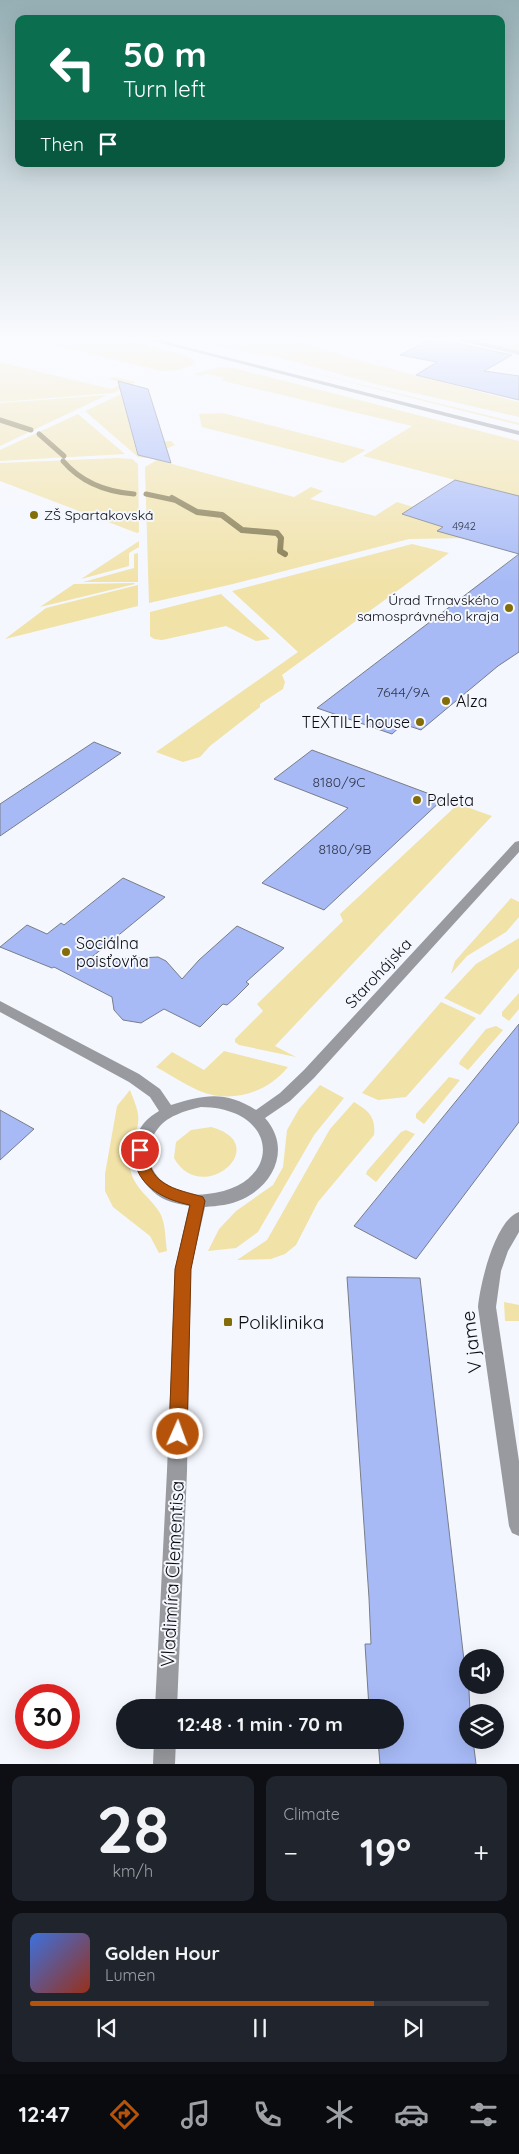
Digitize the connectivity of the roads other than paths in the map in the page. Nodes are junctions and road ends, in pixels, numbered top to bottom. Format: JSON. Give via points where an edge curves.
{"nodes":[{"id":1,"x":465,"y":419,"type":"edge"},
{"id":2,"x":519,"y":433,"type":"edge"},
{"id":3,"x":519,"y":845,"type":"edge"},
{"id":4,"x":0,"y":1006,"type":"edge"},
{"id":5,"x":167,"y":1111,"type":"junction"},
{"id":6,"x":256,"y":1117,"type":"junction"},
{"id":7,"x":198,"y":1201,"type":"junction"},
{"id":8,"x":519,"y":1219,"type":"edge"},
{"id":9,"x":519,"y":1526,"type":"edge"},
{"id":10,"x":166,"y":1699,"type":"edge"},
{"id":11,"x":165,"y":1749,"type":"edge"},
{"id":12,"x":164,"y":1764,"type":"edge"}],
"edges":[{"from":1,"to":2,"type":"street"},
{"from":3,"to":6,"type":"street","name":"Starohájska","via":[[309,1074],[285,1097]]},
{"from":4,"to":5,"type":"street","via":[[134,1078],[155,1093]]},
{"from":5,"to":6,"type":"street","via":[[190,1103],[214,1101],[237,1106]]},
{"from":5,"to":7,"type":"street","via":[[146,1132],[140,1159],[148,1177],[164,1191]]},
{"from":6,"to":7,"type":"street","via":[[271,1143],[264,1172],[237,1195]]},
{"from":7,"to":10,"type":"street","name":"Vladimíra Clementisa","via":[[183,1269]]},
{"from":8,"to":9,"type":"street","name":"V jame","via":[[499,1248],[490,1273],[487,1307]]},
{"from":11,"to":12,"type":"street"}]}
